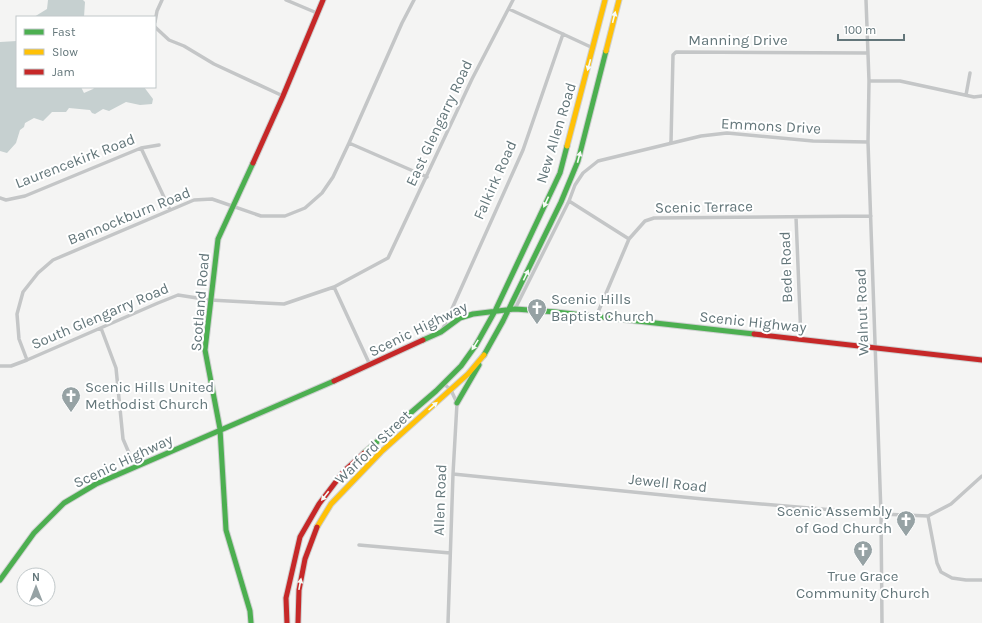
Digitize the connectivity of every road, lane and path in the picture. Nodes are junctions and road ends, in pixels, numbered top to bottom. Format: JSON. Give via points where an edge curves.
{"nodes":[{"id":1,"x":162,"y":0,"type":"edge"},
{"id":2,"x":286,"y":0,"type":"edge"},
{"id":3,"x":323,"y":0,"type":"edge"},
{"id":4,"x":414,"y":0,"type":"edge"},
{"id":5,"x":513,"y":0,"type":"edge"},
{"id":6,"x":605,"y":0,"type":"edge"},
{"id":7,"x":619,"y":0,"type":"edge"},
{"id":8,"x":866,"y":0,"type":"edge"},
{"id":9,"x":508,"y":9,"type":"junction"},
{"id":10,"x":317,"y":13,"type":"junction"},
{"id":11,"x":156,"y":16,"type":"edge"},
{"id":12,"x":156,"y":29,"type":"edge"},
{"id":13,"x":562,"y":34,"type":"junction"},
{"id":14,"x":593,"y":48,"type":"junction"},
{"id":15,"x":868,"y":53,"type":"junction"},
{"id":16,"x":970,"y":73,"type":"dead end"},
{"id":17,"x":869,"y":81,"type":"junction"},
{"id":18,"x":966,"y":95,"type":"junction"},
{"id":19,"x":283,"y":96,"type":"junction"},
{"id":20,"x":982,"y":96,"type":"edge"},
{"id":21,"x":671,"y":142,"type":"junction"},
{"id":22,"x":868,"y":142,"type":"junction"},
{"id":23,"x":349,"y":143,"type":"junction"},
{"id":24,"x":158,"y":145,"type":"dead end"},
{"id":25,"x":141,"y":148,"type":"junction"},
{"id":26,"x":427,"y":177,"type":"junction"},
{"id":27,"x":0,"y":198,"type":"edge"},
{"id":28,"x":569,"y":201,"type":"junction"},
{"id":29,"x":233,"y":207,"type":"junction"},
{"id":30,"x":170,"y":210,"type":"junction"},
{"id":31,"x":871,"y":216,"type":"junction"},
{"id":32,"x":796,"y":217,"type":"junction"},
{"id":33,"x":628,"y":239,"type":"junction"},
{"id":34,"x":388,"y":258,"type":"joint"},
{"id":35,"x":334,"y":287,"type":"junction"},
{"id":36,"x":210,"y":300,"type":"junction"},
{"id":37,"x":515,"y":309,"type":"junction"},
{"id":38,"x":508,"y":310,"type":"junction"},
{"id":39,"x":494,"y":311,"type":"junction"},
{"id":40,"x":596,"y":317,"type":"junction"},
{"id":41,"x":101,"y":328,"type":"junction"},
{"id":42,"x":441,"y":332,"type":"junction"},
{"id":43,"x":801,"y":339,"type":"junction"},
{"id":44,"x":875,"y":347,"type":"junction"},
{"id":45,"x":483,"y":357,"type":"junction"},
{"id":46,"x":27,"y":360,"type":"junction"},
{"id":47,"x":982,"y":360,"type":"edge"},
{"id":48,"x":370,"y":365,"type":"junction"},
{"id":49,"x":0,"y":366,"type":"edge"},
{"id":50,"x":444,"y":384,"type":"junction"},
{"id":51,"x":452,"y":390,"type":"junction"},
{"id":52,"x":457,"y":403,"type":"junction"},
{"id":53,"x":220,"y":429,"type":"junction"},
{"id":54,"x":135,"y":467,"type":"junction"},
{"id":55,"x":453,"y":474,"type":"junction"},
{"id":56,"x":982,"y":476,"type":"edge"},
{"id":57,"x":881,"y":514,"type":"junction"},
{"id":58,"x":928,"y":516,"type":"junction"},
{"id":59,"x":359,"y":545,"type":"dead end"},
{"id":60,"x":450,"y":553,"type":"junction"},
{"id":61,"x":0,"y":580,"type":"edge"},
{"id":62,"x":982,"y":580,"type":"edge"},
{"id":63,"x":251,"y":623,"type":"edge"},
{"id":64,"x":287,"y":623,"type":"edge"},
{"id":65,"x":298,"y":623,"type":"edge"},
{"id":66,"x":448,"y":623,"type":"edge"},
{"id":67,"x":882,"y":623,"type":"edge"}],
"edges":[{"from":1,"to":11,"type":"street"},
{"from":2,"to":10,"type":"street"},
{"from":3,"to":10,"type":"street","name":"Scotland Road"},
{"from":4,"to":23,"type":"street","name":"Bannockburn Road"},
{"from":5,"to":9,"type":"street","name":"East Glengarry Road"},
{"from":6,"to":14,"type":"street","name":"New Allen Road"},
{"from":38,"to":7,"type":"street","name":"New Allen Road","one_way":true,"via":[[561,202],[578,161]]},
{"from":8,"to":15,"type":"street","name":"Walnut Road"},
{"from":9,"to":13,"type":"street"},
{"from":9,"to":26,"type":"street","name":"East Glengarry Road","via":[[472,79]]},
{"from":10,"to":19,"type":"street","name":"Scotland Road"},
{"from":12,"to":19,"type":"street","via":[[169,40],[214,64]]},
{"from":13,"to":14,"type":"street"},
{"from":13,"to":42,"type":"street","name":"Falkirk Road","via":[[523,150]]},
{"from":14,"to":39,"type":"street","name":"New Allen Road","one_way":true,"via":[[560,173]]},
{"from":15,"to":17,"type":"street","name":"Walnut Road"},
{"from":15,"to":21,"type":"street","name":"Manning Drive","via":[[676,52],[673,55]]},
{"from":16,"to":18,"type":"street"},
{"from":17,"to":18,"type":"street","via":[[900,81]]},
{"from":17,"to":22,"type":"street","name":"Walnut Road"},
{"from":18,"to":20,"type":"street"},
{"from":19,"to":29,"type":"street","name":"Scotland Road"},
{"from":21,"to":22,"type":"street","name":"Emmons Drive","via":[[727,134],[813,141]]},
{"from":21,"to":28,"type":"street","name":"Emmons Drive","via":[[598,161],[583,173]]},
{"from":22,"to":31,"type":"street","name":"Walnut Road"},
{"from":23,"to":26,"type":"street"},
{"from":23,"to":29,"type":"street","name":"Bannockburn Road","via":[[333,177],[322,193],[305,208],[285,216],[261,216]]},
{"from":24,"to":25,"type":"street","name":"Laurencekirk Road"},
{"from":25,"to":27,"type":"street","name":"Laurencekirk Road","via":[[26,196],[6,200]]},
{"from":25,"to":30,"type":"street"},
{"from":26,"to":34,"type":"street","name":"East Glengarry Road"},
{"from":28,"to":33,"type":"street"},
{"from":28,"to":37,"type":"street"},
{"from":29,"to":30,"type":"street","name":"Bannockburn Road","via":[[212,199],[194,200]]},
{"from":29,"to":36,"type":"street","name":"Scotland Road","via":[[218,239]]},
{"from":30,"to":46,"type":"street","name":"Bannockburn Road","via":[[53,260],[38,273],[23,292],[17,314],[19,339]]},
{"from":31,"to":32,"type":"street","name":"Scenic Terrace"},
{"from":31,"to":44,"type":"street","name":"Walnut Road"},
{"from":32,"to":33,"type":"street","name":"Scenic Terrace","via":[[654,218],[645,221]]},
{"from":32,"to":43,"type":"street","name":"Bede Road"},
{"from":33,"to":40,"type":"street","name":"Scenic Terrace"},
{"from":34,"to":35,"type":"street","name":"South Glengarry Road"},
{"from":35,"to":36,"type":"street","name":"South Glengarry Road","via":[[284,304]]},
{"from":35,"to":48,"type":"street"},
{"from":36,"to":41,"type":"street","name":"South Glengarry Road","via":[[178,295]]},
{"from":36,"to":53,"type":"street","name":"Scotland Road","via":[[205,350]]},
{"from":37,"to":38,"type":"street","name":"Scenic Highway"},
{"from":37,"to":40,"type":"street","name":"Scenic Highway"},
{"from":38,"to":39,"type":"street","name":"Scenic Highway"},
{"from":38,"to":45,"type":"street","name":"Warford Street"},
{"from":39,"to":42,"type":"street","name":"Scenic Highway","via":[[460,318]]},
{"from":39,"to":50,"type":"street","name":"Warford Street","one_way":true,"via":[[472,350]]},
{"from":40,"to":43,"type":"street","name":"Scenic Highway"},
{"from":41,"to":46,"type":"street","name":"South Glengarry Road"},
{"from":41,"to":54,"type":"street","via":[[116,368],[124,439]]},
{"from":42,"to":48,"type":"street","name":"Scenic Highway"},
{"from":43,"to":44,"type":"street","name":"Scenic Highway"},
{"from":44,"to":47,"type":"street","name":"Scenic Highway"},
{"from":44,"to":57,"type":"street","name":"Walnut Road"},
{"from":45,"to":51,"type":"street","name":"Warford Street"},
{"from":45,"to":52,"type":"street"},
{"from":46,"to":49,"type":"street","name":"South Glengarry Road","via":[[11,366]]},
{"from":48,"to":53,"type":"street","name":"Scenic Highway"},
{"from":50,"to":51,"type":"street"},
{"from":50,"to":64,"type":"street","name":"Warford Street","one_way":true,"via":[[344,472],[319,504],[300,537],[286,598]]},
{"from":51,"to":52,"type":"street","name":"Allen Road"},
{"from":65,"to":51,"type":"street","name":"Warford Street","one_way":true,"via":[[299,590],[305,559],[317,527],[331,504],[381,452]]},
{"from":52,"to":55,"type":"street","name":"Allen Road"},
{"from":53,"to":54,"type":"street","name":"Scenic Highway"},
{"from":53,"to":63,"type":"street","name":"Scotland Road","via":[[226,530],[250,611]]},
{"from":54,"to":61,"type":"street","name":"Scenic Highway","via":[[96,484],[64,503],[34,533]]},
{"from":55,"to":57,"type":"street","name":"Jewell Road","via":[[709,500]]},
{"from":55,"to":60,"type":"street","name":"Allen Road"},
{"from":56,"to":58,"type":"street","via":[[951,504]]},
{"from":57,"to":58,"type":"street","name":"Jewell Road"},
{"from":57,"to":67,"type":"street","name":"Walnut Road"},
{"from":58,"to":62,"type":"street","via":[[941,572],[952,578]]},
{"from":59,"to":60,"type":"street"},
{"from":60,"to":66,"type":"street","name":"Allen Road"}]}
